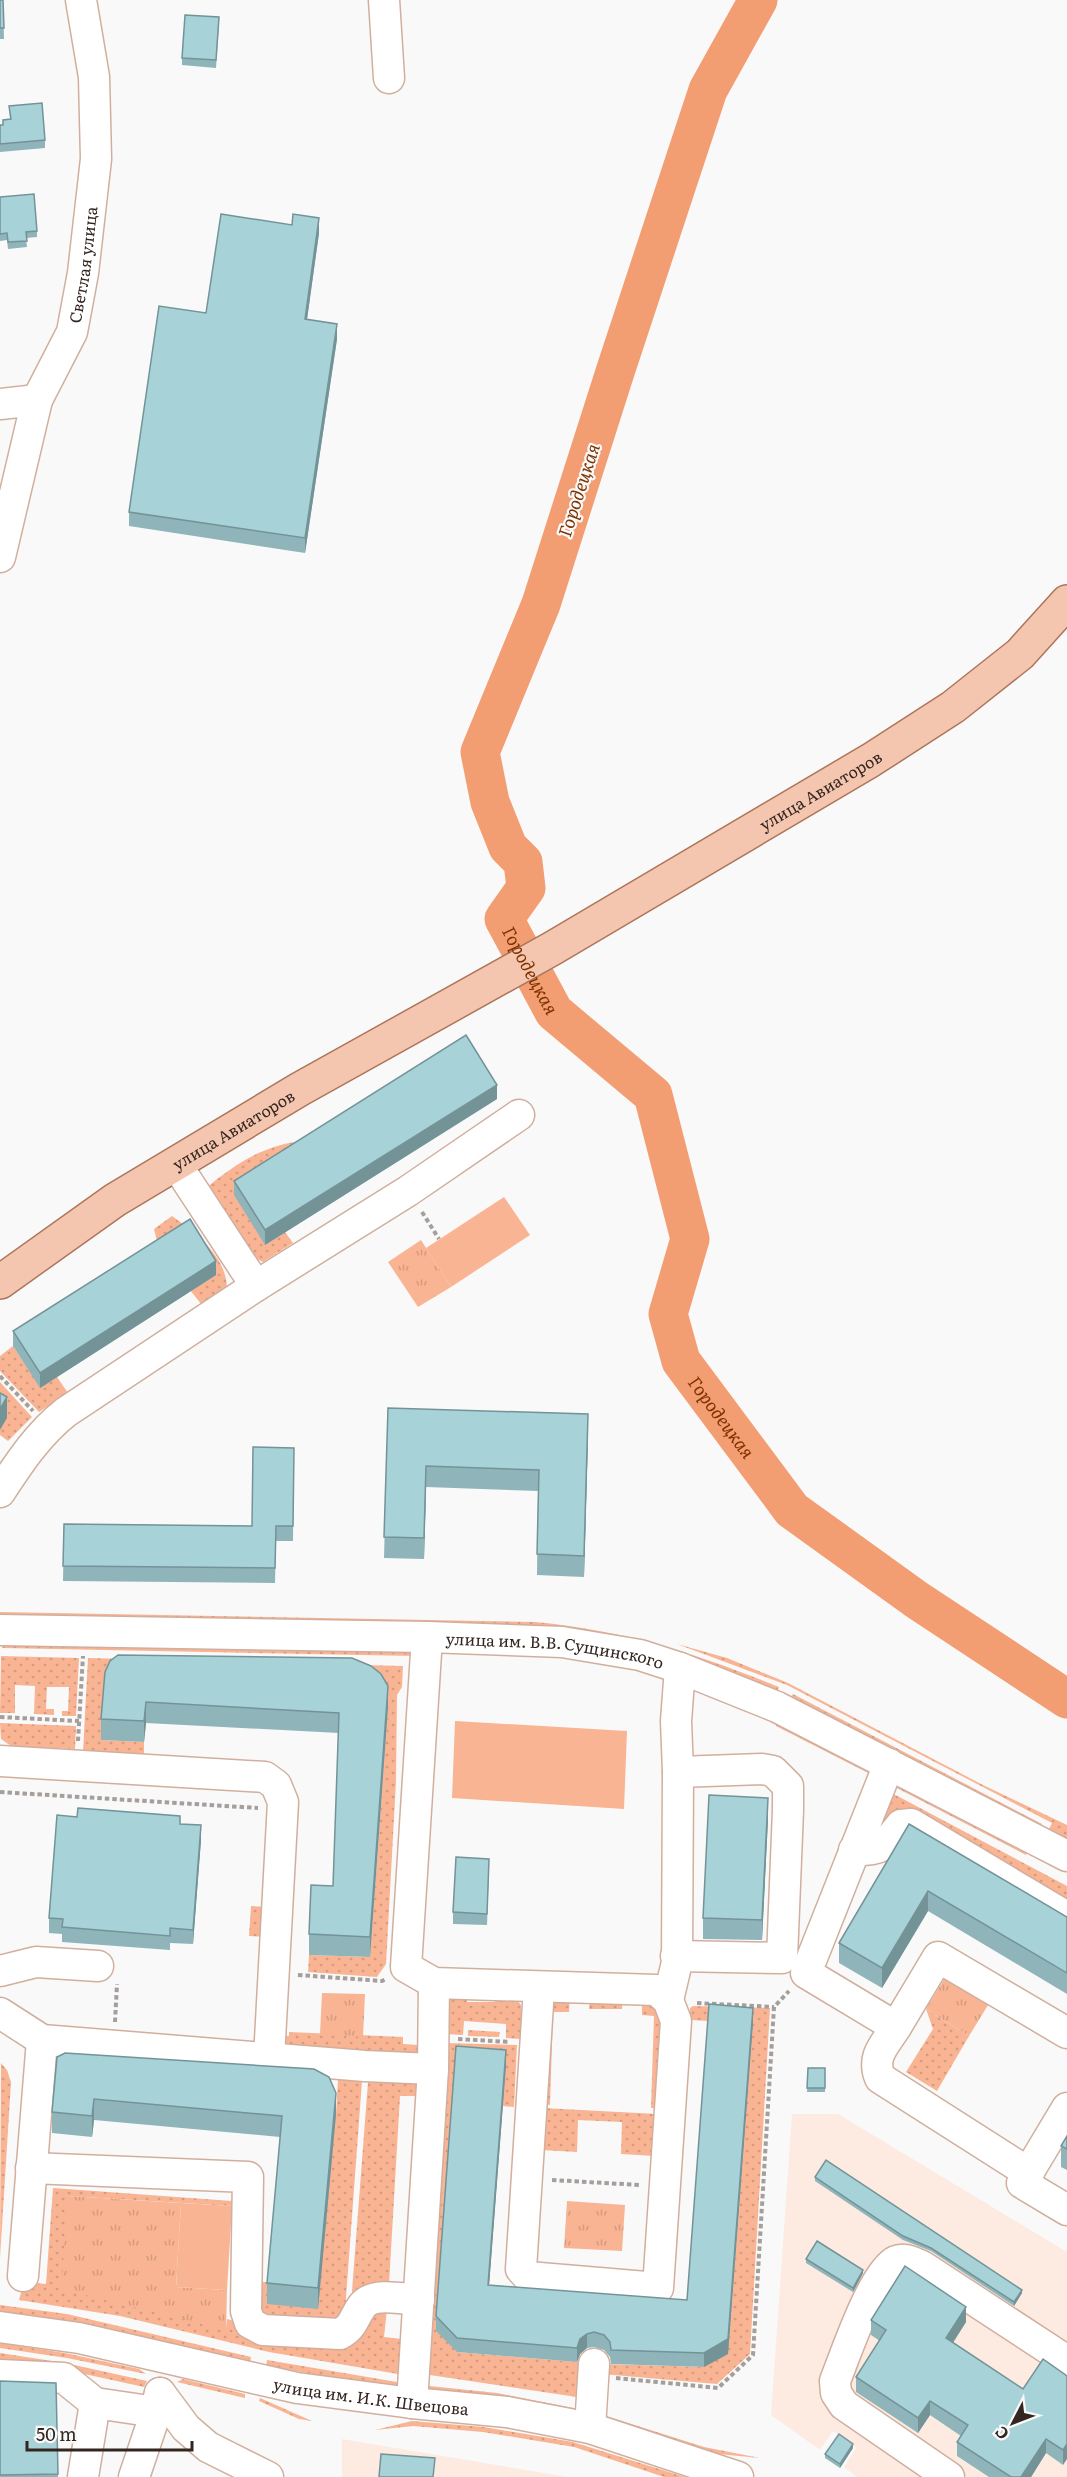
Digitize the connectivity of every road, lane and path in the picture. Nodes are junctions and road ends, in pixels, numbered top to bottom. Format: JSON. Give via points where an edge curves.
{"nodes":[{"id":1,"x":81,"y":0,"type":"edge"},
{"id":2,"x":102,"y":0,"type":"edge"},
{"id":3,"x":384,"y":0,"type":"edge"},
{"id":4,"x":88,"y":39,"type":"junction"},
{"id":5,"x":388,"y":78,"type":"dead end"},
{"id":6,"x":37,"y":400,"type":"junction"},
{"id":7,"x":0,"y":404,"type":"edge"},
{"id":8,"x":0,"y":557,"type":"edge"},
{"id":9,"x":1067,"y":602,"type":"edge"},
{"id":10,"x":519,"y":1115,"type":"dead end"},
{"id":11,"x":176,"y":1164,"type":"junction"},
{"id":12,"x":408,"y":1191,"type":"junction"},
{"id":13,"x":440,"y":1239,"type":"dead end"},
{"id":14,"x":0,"y":1282,"type":"edge"},
{"id":15,"x":256,"y":1286,"type":"junction"},
{"id":16,"x":0,"y":1376,"type":"edge"},
{"id":17,"x":47,"y":1427,"type":"junction"},
{"id":18,"x":0,"y":1492,"type":"edge"},
{"id":19,"x":0,"y":1630,"type":"edge"},
{"id":20,"x":427,"y":1637,"type":"junction"},
{"id":21,"x":83,"y":1653,"type":"dead end"},
{"id":22,"x":680,"y":1668,"type":"junction"},
{"id":23,"x":0,"y":1717,"type":"edge"},
{"id":24,"x":79,"y":1721,"type":"junction"},
{"id":25,"x":0,"y":1761,"type":"edge"},
{"id":26,"x":889,"y":1764,"type":"junction"},
{"id":27,"x":77,"y":1766,"type":"junction"},
{"id":28,"x":678,"y":1772,"type":"junction"},
{"id":29,"x":0,"y":1792,"type":"edge"},
{"id":30,"x":282,"y":1810,"type":"junction"},
{"id":31,"x":854,"y":1850,"type":"junction"},
{"id":32,"x":1067,"y":1856,"type":"edge"},
{"id":33,"x":1067,"y":1917,"type":"edge"},
{"id":34,"x":676,"y":1956,"type":"junction"},
{"id":35,"x":797,"y":1958,"type":"junction"},
{"id":36,"x":406,"y":1967,"type":"junction"},
{"id":37,"x":0,"y":1971,"type":"edge"},
{"id":38,"x":108,"y":1972,"type":"joint"},
{"id":39,"x":273,"y":1973,"type":"junction"},
{"id":40,"x":434,"y":1983,"type":"junction"},
{"id":41,"x":538,"y":1988,"type":"junction"},
{"id":42,"x":668,"y":2000,"type":"junction"},
{"id":43,"x":0,"y":2013,"type":"edge"},
{"id":44,"x":896,"y":2027,"type":"junction"},
{"id":45,"x":1067,"y":2033,"type":"edge"},
{"id":46,"x":433,"y":2038,"type":"junction"},
{"id":47,"x":42,"y":2040,"type":"junction"},
{"id":48,"x":535,"y":2043,"type":"junction"},
{"id":49,"x":114,"y":2045,"type":"junction"},
{"id":50,"x":269,"y":2058,"type":"junction"},
{"id":51,"x":433,"y":2069,"type":"junction"},
{"id":52,"x":1067,"y":2108,"type":"edge"},
{"id":53,"x":31,"y":2168,"type":"junction"},
{"id":54,"x":1029,"y":2173,"type":"junction"},
{"id":55,"x":526,"y":2179,"type":"junction"},
{"id":56,"x":665,"y":2186,"type":"junction"},
{"id":57,"x":1067,"y":2210,"type":"edge"},
{"id":58,"x":22,"y":2276,"type":"dead end"},
{"id":59,"x":419,"y":2300,"type":"junction"},
{"id":60,"x":0,"y":2326,"type":"edge"},
{"id":61,"x":167,"y":2358,"type":"junction"},
{"id":62,"x":1067,"y":2361,"type":"edge"},
{"id":63,"x":594,"y":2370,"type":"joint"},
{"id":64,"x":0,"y":2375,"type":"edge"},
{"id":65,"x":95,"y":2403,"type":"junction"},
{"id":66,"x":158,"y":2403,"type":"junction"},
{"id":67,"x":412,"y":2403,"type":"junction"},
{"id":68,"x":590,"y":2428,"type":"junction"},
{"id":69,"x":83,"y":2477,"type":"edge"},
{"id":70,"x":134,"y":2477,"type":"edge"},
{"id":71,"x":268,"y":2477,"type":"edge"},
{"id":72,"x":738,"y":2477,"type":"edge"},
{"id":73,"x":949,"y":2477,"type":"edge"}],
"edges":[{"from":1,"to":4,"type":"street","name":"Светлая улица"},
{"from":2,"to":4,"type":"street"},
{"from":3,"to":5,"type":"street"},
{"from":4,"to":6,"type":"street","name":"Светлая улица","via":[[94,77],[96,159],[83,273],[72,332]]},
{"from":6,"to":7,"type":"street"},
{"from":6,"to":8,"type":"street","name":"Светлая улица"},
{"from":9,"to":11,"type":"main road","name":"улица Авиаторов","via":[[1020,654],[953,707],[871,760]]},
{"from":10,"to":12,"type":"street"},
{"from":11,"to":14,"type":"main road","name":"улица Авиаторов","via":[[115,1200]]},
{"from":11,"to":15,"type":"street"},
{"from":12,"to":13,"type":"path"},
{"from":12,"to":15,"type":"street"},
{"from":15,"to":17,"type":"street"},
{"from":16,"to":17,"type":"path"},
{"from":17,"to":18,"type":"street"},
{"from":19,"to":20,"type":"street","name":"улица им. В.В. Сущинского"},
{"from":20,"to":22,"type":"street","name":"улица им. В.В. Сущинского","via":[[590,1645]]},
{"from":20,"to":36,"type":"street"},
{"from":21,"to":24,"type":"path"},
{"from":22,"to":26,"type":"street","name":"улица им. В.В. Сущинского","via":[[777,1707]]},
{"from":22,"to":28,"type":"street"},
{"from":23,"to":24,"type":"path"},
{"from":24,"to":27,"type":"path"},
{"from":25,"to":27,"type":"street"},
{"from":26,"to":31,"type":"street"},
{"from":26,"to":32,"type":"street","name":"улица им. В.В. Сущинского"},
{"from":27,"to":30,"type":"street","via":[[265,1777],[276,1785]]},
{"from":28,"to":34,"type":"street"},
{"from":28,"to":35,"type":"street","via":[[762,1769],[773,1771],[788,1786]]},
{"from":29,"to":30,"type":"path"},
{"from":30,"to":39,"type":"street"},
{"from":31,"to":33,"type":"street","via":[[872,1851],[885,1846],[901,1825],[911,1824]]},
{"from":31,"to":35,"type":"street"},
{"from":34,"to":35,"type":"street"},
{"from":34,"to":42,"type":"street"},
{"from":35,"to":44,"type":"street","via":[[806,1973]]},
{"from":36,"to":39,"type":"path","via":[[382,1981]]},
{"from":36,"to":40,"type":"street"},
{"from":37,"to":38,"type":"street","via":[[36,1962]]},
{"from":38,"to":49,"type":"path"},
{"from":39,"to":50,"type":"street"},
{"from":40,"to":41,"type":"street"},
{"from":40,"to":46,"type":"street"},
{"from":41,"to":42,"type":"street","via":[[656,1990]]},
{"from":41,"to":48,"type":"street"},
{"from":42,"to":56,"type":"street","via":[[676,2021]]},
{"from":42,"to":63,"type":"path","via":[[774,2007],[753,2355],[718,2388]]},
{"from":43,"to":47,"type":"street"},
{"from":44,"to":45,"type":"street","via":[[938,1957]]},
{"from":44,"to":54,"type":"street","via":[[876,2059],[880,2078]]},
{"from":46,"to":48,"type":"path"},
{"from":46,"to":51,"type":"street"},
{"from":47,"to":49,"type":"street"},
{"from":47,"to":53,"type":"street"},
{"from":48,"to":55,"type":"street"},
{"from":49,"to":50,"type":"street"},
{"from":50,"to":51,"type":"street"},
{"from":51,"to":59,"type":"street"},
{"from":52,"to":54,"type":"street"},
{"from":53,"to":58,"type":"street"},
{"from":53,"to":59,"type":"street","via":[[248,2177],[246,2311],[250,2323],[263,2330],[340,2334],[350,2328],[364,2303],[378,2298]]},
{"from":54,"to":57,"type":"street","via":[[1023,2183]]},
{"from":55,"to":56,"type":"path"},
{"from":55,"to":56,"type":"street","via":[[521,2269],[528,2277],[598,2296],[658,2288]]},
{"from":59,"to":67,"type":"street"},
{"from":60,"to":61,"type":"street","name":"улица им. И.К. Швецова","via":[[80,2338]]},
{"from":61,"to":66,"type":"street"},
{"from":61,"to":67,"type":"street","name":"улица им. И.К. Швецова","via":[[297,2388]]},
{"from":62,"to":73,"type":"street","via":[[922,2266],[908,2260],[896,2261],[884,2272],[835,2381],[836,2392],[844,2405]]},
{"from":63,"to":68,"type":"street"},
{"from":64,"to":65,"type":"street","via":[[64,2378]]},
{"from":65,"to":66,"type":"street"},
{"from":65,"to":69,"type":"street"},
{"from":66,"to":70,"type":"street"},
{"from":66,"to":71,"type":"street","via":[[208,2447]]},
{"from":67,"to":68,"type":"street","name":"улица им. И.К. Швецова","via":[[507,2412]]},
{"from":68,"to":72,"type":"street","name":"улица им. И.К. Швецова"}]}
